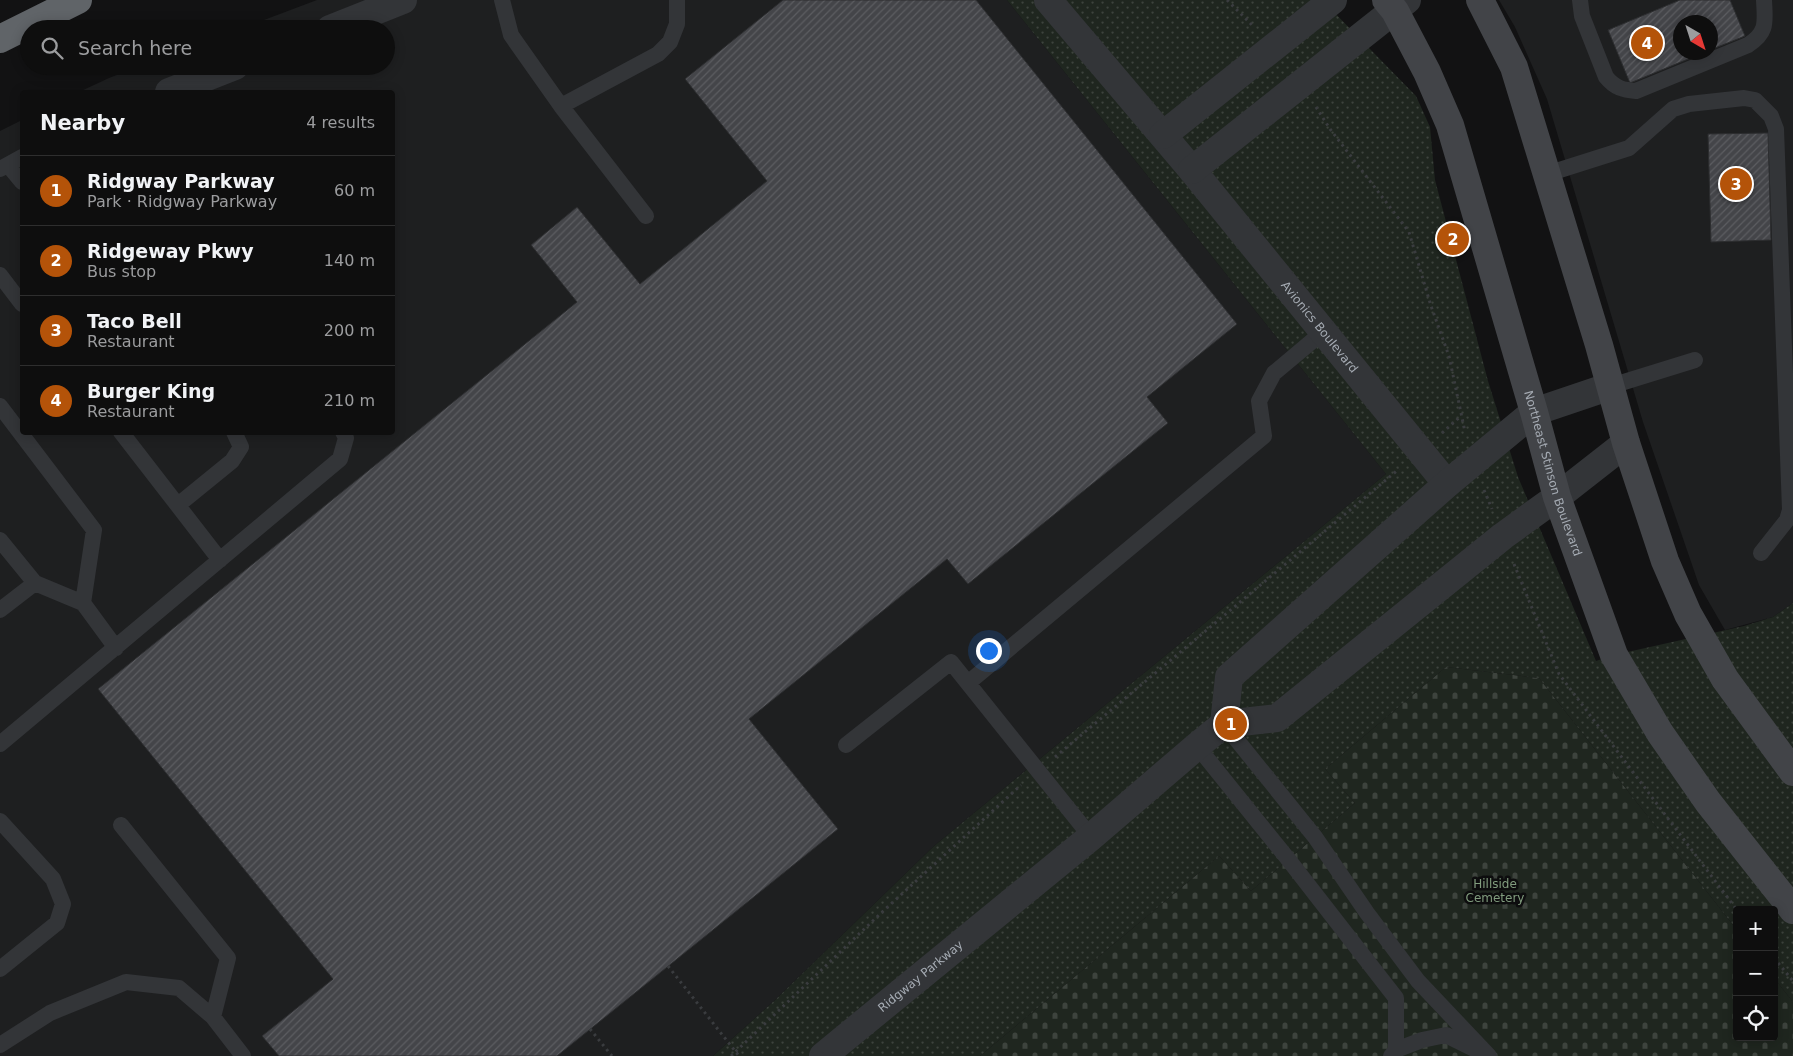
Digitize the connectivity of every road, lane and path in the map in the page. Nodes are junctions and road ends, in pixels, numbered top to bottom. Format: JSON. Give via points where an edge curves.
{"nodes":[{"id":1,"x":78,"y":0,"type":"edge"},
{"id":2,"x":403,"y":0,"type":"edge"},
{"id":3,"x":502,"y":0,"type":"edge"},
{"id":4,"x":677,"y":0,"type":"edge"},
{"id":5,"x":1048,"y":0,"type":"edge"},
{"id":6,"x":1227,"y":0,"type":"edge"},
{"id":7,"x":1332,"y":0,"type":"edge"},
{"id":8,"x":1480,"y":0,"type":"edge"},
{"id":9,"x":1580,"y":0,"type":"edge"},
{"id":10,"x":1764,"y":0,"type":"edge"},
{"id":11,"x":1396,"y":4,"type":"edge"},
{"id":12,"x":38,"y":20,"type":"edge"},
{"id":13,"x":353,"y":20,"type":"edge"},
{"id":14,"x":20,"y":29,"type":"edge"},
{"id":15,"x":1258,"y":30,"type":"dead end"},
{"id":16,"x":0,"y":39,"type":"edge"},
{"id":17,"x":212,"y":75,"type":"edge"},
{"id":18,"x":174,"y":90,"type":"edge"},
{"id":19,"x":1314,"y":105,"type":"dead end"},
{"id":20,"x":562,"y":106,"type":"junction"},
{"id":21,"x":1163,"y":135,"type":"junction"},
{"id":22,"x":10,"y":163,"type":"edge"},
{"id":23,"x":1192,"y":170,"type":"junction"},
{"id":24,"x":1547,"y":174,"type":"junction"},
{"id":25,"x":20,"y":179,"type":"edge"},
{"id":26,"x":646,"y":216,"type":"dead end"},
{"id":27,"x":0,"y":275,"type":"edge"},
{"id":28,"x":20,"y":301,"type":"edge"},
{"id":29,"x":1323,"y":332,"type":"junction"},
{"id":30,"x":1695,"y":360,"type":"dead end"},
{"id":31,"x":1611,"y":386,"type":"junction"},
{"id":32,"x":0,"y":406,"type":"edge"},
{"id":33,"x":1534,"y":412,"type":"junction"},
{"id":34,"x":20,"y":432,"type":"edge"},
{"id":35,"x":22,"y":435,"type":"edge"},
{"id":36,"x":123,"y":435,"type":"edge"},
{"id":37,"x":235,"y":435,"type":"edge"},
{"id":38,"x":344,"y":435,"type":"edge"},
{"id":39,"x":1436,"y":438,"type":"dead end"},
{"id":40,"x":1626,"y":443,"type":"junction"},
{"id":41,"x":1481,"y":482,"type":"dead end"},
{"id":42,"x":1448,"y":484,"type":"junction"},
{"id":43,"x":1557,"y":497,"type":"junction"},
{"id":44,"x":178,"y":505,"type":"junction"},
{"id":45,"x":1495,"y":518,"type":"dead end"},
{"id":46,"x":0,"y":540,"type":"edge"},
{"id":47,"x":1761,"y":552,"type":"dead end"},
{"id":48,"x":220,"y":560,"type":"junction"},
{"id":49,"x":1514,"y":565,"type":"dead end"},
{"id":50,"x":35,"y":583,"type":"junction"},
{"id":51,"x":83,"y":603,"type":"junction"},
{"id":52,"x":0,"y":610,"type":"edge"},
{"id":53,"x":116,"y":648,"type":"junction"},
{"id":54,"x":968,"y":683,"type":"junction"},
{"id":55,"x":1224,"y":724,"type":"junction"},
{"id":56,"x":0,"y":744,"type":"edge"},
{"id":57,"x":846,"y":745,"type":"dead end"},
{"id":58,"x":1196,"y":746,"type":"junction"},
{"id":59,"x":1793,"y":772,"type":"edge"},
{"id":60,"x":0,"y":821,"type":"edge"},
{"id":61,"x":121,"y":825,"type":"dead end"},
{"id":62,"x":1091,"y":837,"type":"junction"},
{"id":63,"x":1734,"y":906,"type":"edge"},
{"id":64,"x":1793,"y":910,"type":"edge"},
{"id":65,"x":1778,"y":963,"type":"edge"},
{"id":66,"x":668,"y":966,"type":"dead end"},
{"id":67,"x":0,"y":969,"type":"edge"},
{"id":68,"x":1793,"y":981,"type":"edge"},
{"id":69,"x":213,"y":1016,"type":"junction"},
{"id":70,"x":590,"y":1029,"type":"dead end"},
{"id":71,"x":0,"y":1045,"type":"edge"},
{"id":72,"x":1393,"y":1053,"type":"edge"},
{"id":73,"x":243,"y":1056,"type":"edge"},
{"id":74,"x":612,"y":1056,"type":"edge"},
{"id":75,"x":739,"y":1056,"type":"edge"},
{"id":76,"x":824,"y":1056,"type":"edge"},
{"id":77,"x":1489,"y":1056,"type":"edge"}],
"edges":[{"from":1,"to":12,"type":"highway"},
{"from":2,"to":13,"type":"street"},
{"from":3,"to":20,"type":"lane","via":[[511,35]]},
{"from":4,"to":20,"type":"lane","via":[[674,33],[658,54]]},
{"from":5,"to":21,"type":"street","name":"Avionics Boulevard"},
{"from":6,"to":15,"type":"path"},
{"from":7,"to":21,"type":"street"},
{"from":8,"to":24,"type":"main road","via":[[1514,67]]},
{"from":9,"to":10,"type":"lane","via":[[1582,16],[1606,77],[1612,85],[1636,91],[1756,40],[1765,24]]},
{"from":11,"to":23,"type":"street"},
{"from":11,"to":33,"type":"main road","name":"Northeast Stinson Boulevard","via":[[1450,125]]},
{"from":14,"to":16,"type":"highway"},
{"from":17,"to":18,"type":"street"},
{"from":19,"to":39,"type":"path","via":[[1409,232],[1449,356],[1461,416]]},
{"from":20,"to":26,"type":"lane"},
{"from":21,"to":23,"type":"street","name":"Avionics Boulevard"},
{"from":22,"to":25,"type":"lane"},
{"from":23,"to":29,"type":"street","name":"Avionics Boulevard"},
{"from":24,"to":31,"type":"main road"},
{"from":24,"to":47,"type":"lane","via":[[1629,148],[1673,109],[1689,104],[1744,98],[1755,100],[1771,116],[1776,129],[1790,510],[1787,520]]},
{"from":27,"to":28,"type":"lane"},
{"from":29,"to":42,"type":"street","name":"Avionics Boulevard"},
{"from":29,"to":54,"type":"lane","via":[[1274,373],[1259,401],[1264,436]]},
{"from":30,"to":31,"type":"lane"},
{"from":31,"to":33,"type":"street"},
{"from":31,"to":40,"type":"main road"},
{"from":32,"to":34,"type":"lane"},
{"from":33,"to":42,"type":"street"},
{"from":33,"to":43,"type":"main road","name":"Northeast Stinson Boulevard"},
{"from":35,"to":51,"type":"lane","via":[[94,530]]},
{"from":36,"to":44,"type":"lane"},
{"from":37,"to":44,"type":"lane","via":[[241,447],[232,461]]},
{"from":38,"to":48,"type":"lane","via":[[340,460]]},
{"from":40,"to":43,"type":"street"},
{"from":40,"to":59,"type":"main road","via":[[1665,561],[1688,614],[1725,679]]},
{"from":41,"to":45,"type":"path"},
{"from":42,"to":55,"type":"street","via":[[1229,677]]},
{"from":43,"to":55,"type":"street","via":[[1503,536],[1277,718]]},
{"from":43,"to":64,"type":"main road","name":"Northeast Stinson Boulevard","via":[[1614,654],[1670,748]]},
{"from":44,"to":48,"type":"lane"},
{"from":46,"to":50,"type":"lane"},
{"from":48,"to":53,"type":"lane"},
{"from":49,"to":63,"type":"path","via":[[1560,674]]},
{"from":50,"to":51,"type":"lane"},
{"from":50,"to":52,"type":"lane"},
{"from":51,"to":53,"type":"lane"},
{"from":53,"to":56,"type":"lane"},
{"from":54,"to":57,"type":"lane","via":[[951,662]]},
{"from":54,"to":62,"type":"lane"},
{"from":55,"to":58,"type":"street","name":"Ridgway Parkway"},
{"from":55,"to":77,"type":"lane","via":[[1315,838],[1418,982]]},
{"from":58,"to":62,"type":"street","name":"Ridgway Parkway"},
{"from":58,"to":72,"type":"lane","via":[[1396,998]]},
{"from":60,"to":67,"type":"lane","via":[[53,879],[64,904],[57,923]]},
{"from":61,"to":69,"type":"lane","via":[[228,958]]},
{"from":62,"to":76,"type":"street","name":"Ridgway Parkway"},
{"from":65,"to":68,"type":"path"},
{"from":66,"to":75,"type":"path"},
{"from":69,"to":71,"type":"lane","via":[[179,988],[126,982],[50,1013]]},
{"from":69,"to":73,"type":"lane"},
{"from":70,"to":74,"type":"path"},
{"from":72,"to":77,"type":"lane","via":[[1422,1040],[1446,1035]]}]}
